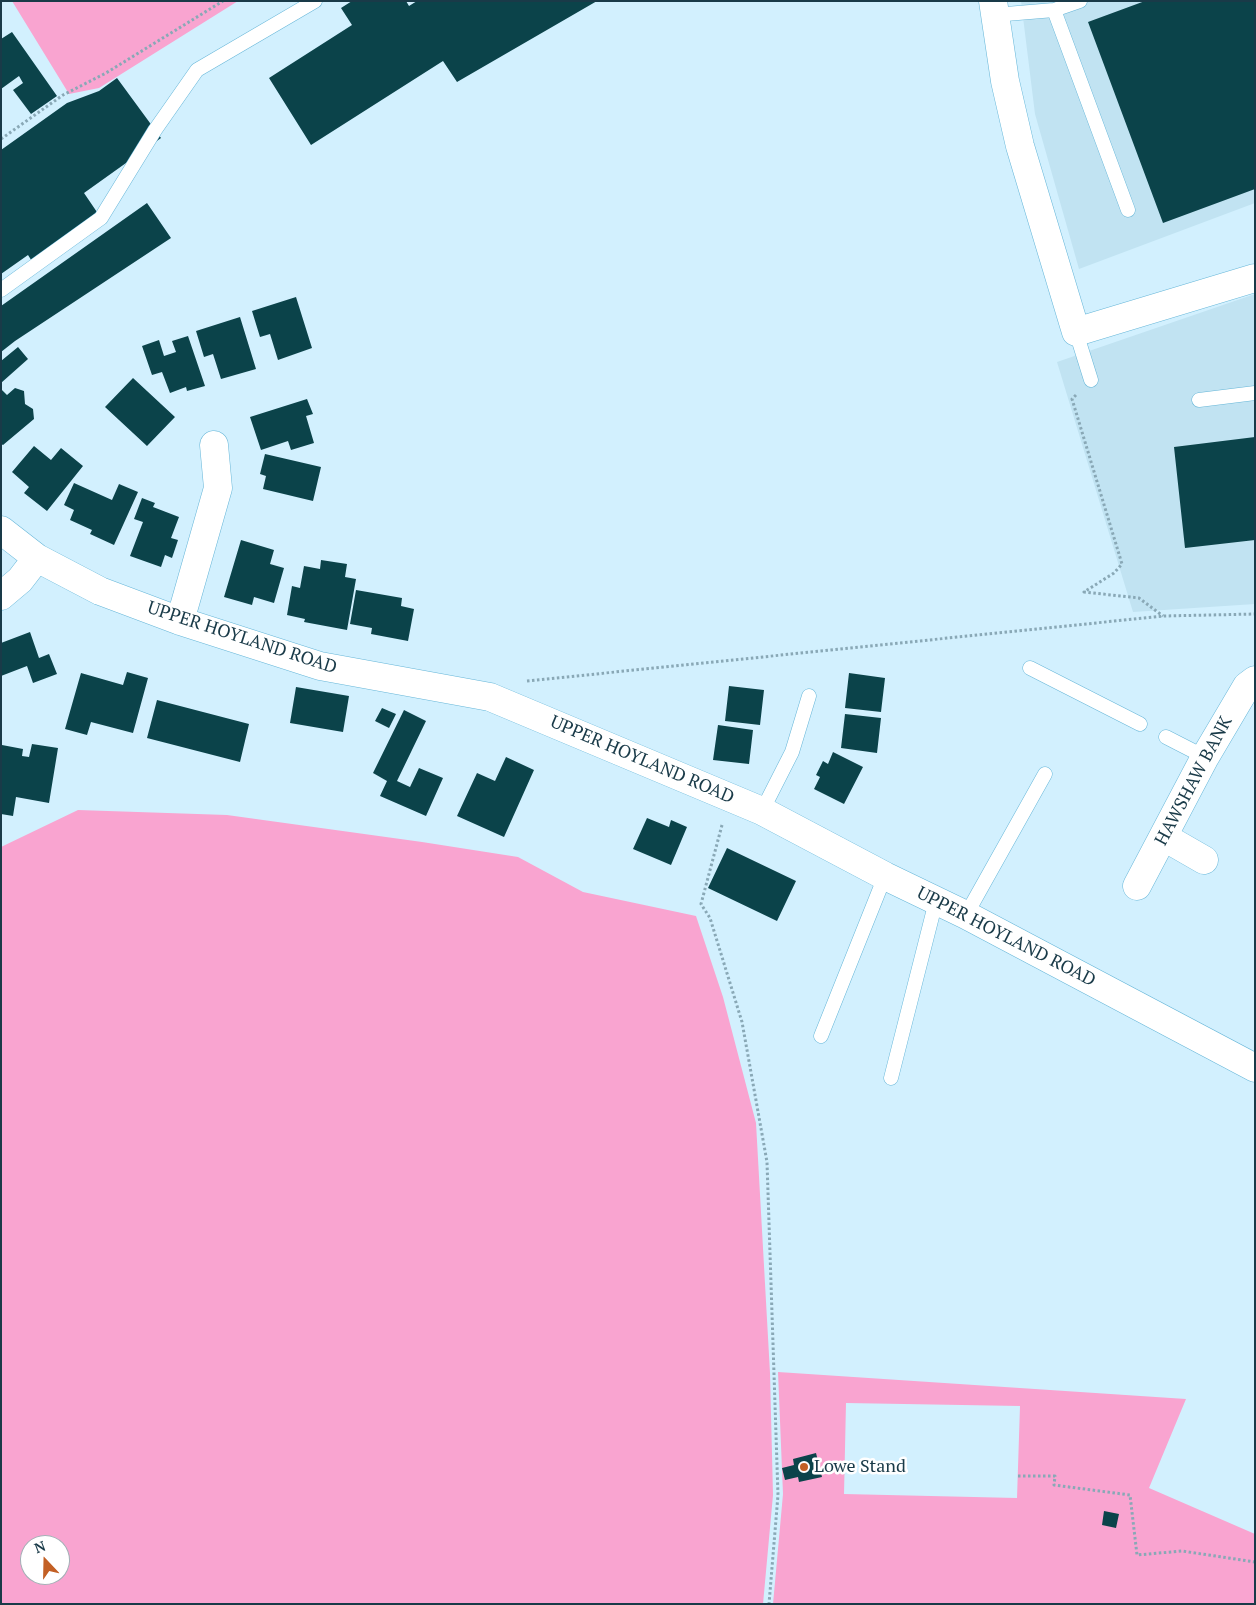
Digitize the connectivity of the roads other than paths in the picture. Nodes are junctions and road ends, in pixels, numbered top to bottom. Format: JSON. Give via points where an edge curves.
{"nodes":[{"id":1,"x":315,"y":1,"type":"edge"},
{"id":2,"x":1080,"y":1,"type":"edge"},
{"id":3,"x":993,"y":8,"type":"edge"},
{"id":4,"x":1054,"y":10,"type":"junction"},
{"id":5,"x":1128,"y":210,"type":"dead end"},
{"id":6,"x":1255,"y":278,"type":"edge"},
{"id":7,"x":1,"y":290,"type":"edge"},
{"id":8,"x":1076,"y":332,"type":"junction"},
{"id":9,"x":1090,"y":380,"type":"road end"},
{"id":10,"x":1255,"y":393,"type":"edge"},
{"id":11,"x":1200,"y":400,"type":"dead end"},
{"id":12,"x":214,"y":445,"type":"dead end"},
{"id":13,"x":1,"y":530,"type":"edge"},
{"id":14,"x":37,"y":558,"type":"junction"},
{"id":15,"x":1,"y":596,"type":"edge"},
{"id":16,"x":180,"y":621,"type":"junction"},
{"id":17,"x":1030,"y":668,"type":"dead end"},
{"id":18,"x":1255,"y":680,"type":"edge"},
{"id":19,"x":809,"y":696,"type":"dead end"},
{"id":20,"x":1140,"y":724,"type":"dead end"},
{"id":21,"x":1166,"y":737,"type":"dead end"},
{"id":22,"x":1205,"y":757,"type":"junction"},
{"id":23,"x":1045,"y":774,"type":"dead end"},
{"id":24,"x":762,"y":811,"type":"junction"},
{"id":25,"x":1164,"y":837,"type":"junction"},
{"id":26,"x":1204,"y":860,"type":"dead end"},
{"id":27,"x":885,"y":876,"type":"junction"},
{"id":28,"x":1137,"y":886,"type":"dead end"},
{"id":29,"x":936,"y":901,"type":"junction"},
{"id":30,"x":966,"y":915,"type":"junction"},
{"id":31,"x":821,"y":1036,"type":"dead end"},
{"id":32,"x":1255,"y":1068,"type":"edge"},
{"id":33,"x":892,"y":1078,"type":"dead end"}],
"edges":[{"from":1,"to":7,"type":"lane","via":[[198,70],[155,130],[102,218]]},
{"from":2,"to":4,"type":"lane"},
{"from":3,"to":4,"type":"lane"},
{"from":3,"to":8,"type":"street","via":[[1020,146]]},
{"from":4,"to":5,"type":"lane"},
{"from":6,"to":8,"type":"street"},
{"from":8,"to":9,"type":"lane"},
{"from":10,"to":11,"type":"lane"},
{"from":12,"to":16,"type":"street","via":[[218,488]]},
{"from":13,"to":14,"type":"street","name":"UPPER HOYLAND ROAD"},
{"from":14,"to":15,"type":"street","via":[[20,580]]},
{"from":14,"to":16,"type":"street","name":"UPPER HOYLAND ROAD","via":[[100,591]]},
{"from":16,"to":24,"type":"street","name":"UPPER HOYLAND ROAD","via":[[320,666],[490,696]]},
{"from":17,"to":20,"type":"lane"},
{"from":18,"to":22,"type":"street","name":"HAWSHAW BANK","via":[[1247,686]]},
{"from":19,"to":24,"type":"lane","via":[[792,752]]},
{"from":21,"to":22,"type":"lane"},
{"from":22,"to":25,"type":"street","name":"HAWSHAW BANK"},
{"from":23,"to":30,"type":"lane"},
{"from":24,"to":27,"type":"street","name":"UPPER HOYLAND ROAD"},
{"from":25,"to":26,"type":"street"},
{"from":25,"to":28,"type":"street","name":"HAWSHAW BANK"},
{"from":27,"to":29,"type":"street","name":"UPPER HOYLAND ROAD"},
{"from":27,"to":31,"type":"lane"},
{"from":29,"to":30,"type":"street","name":"UPPER HOYLAND ROAD"},
{"from":29,"to":33,"type":"lane"},
{"from":30,"to":32,"type":"street","name":"UPPER HOYLAND ROAD"}]}
